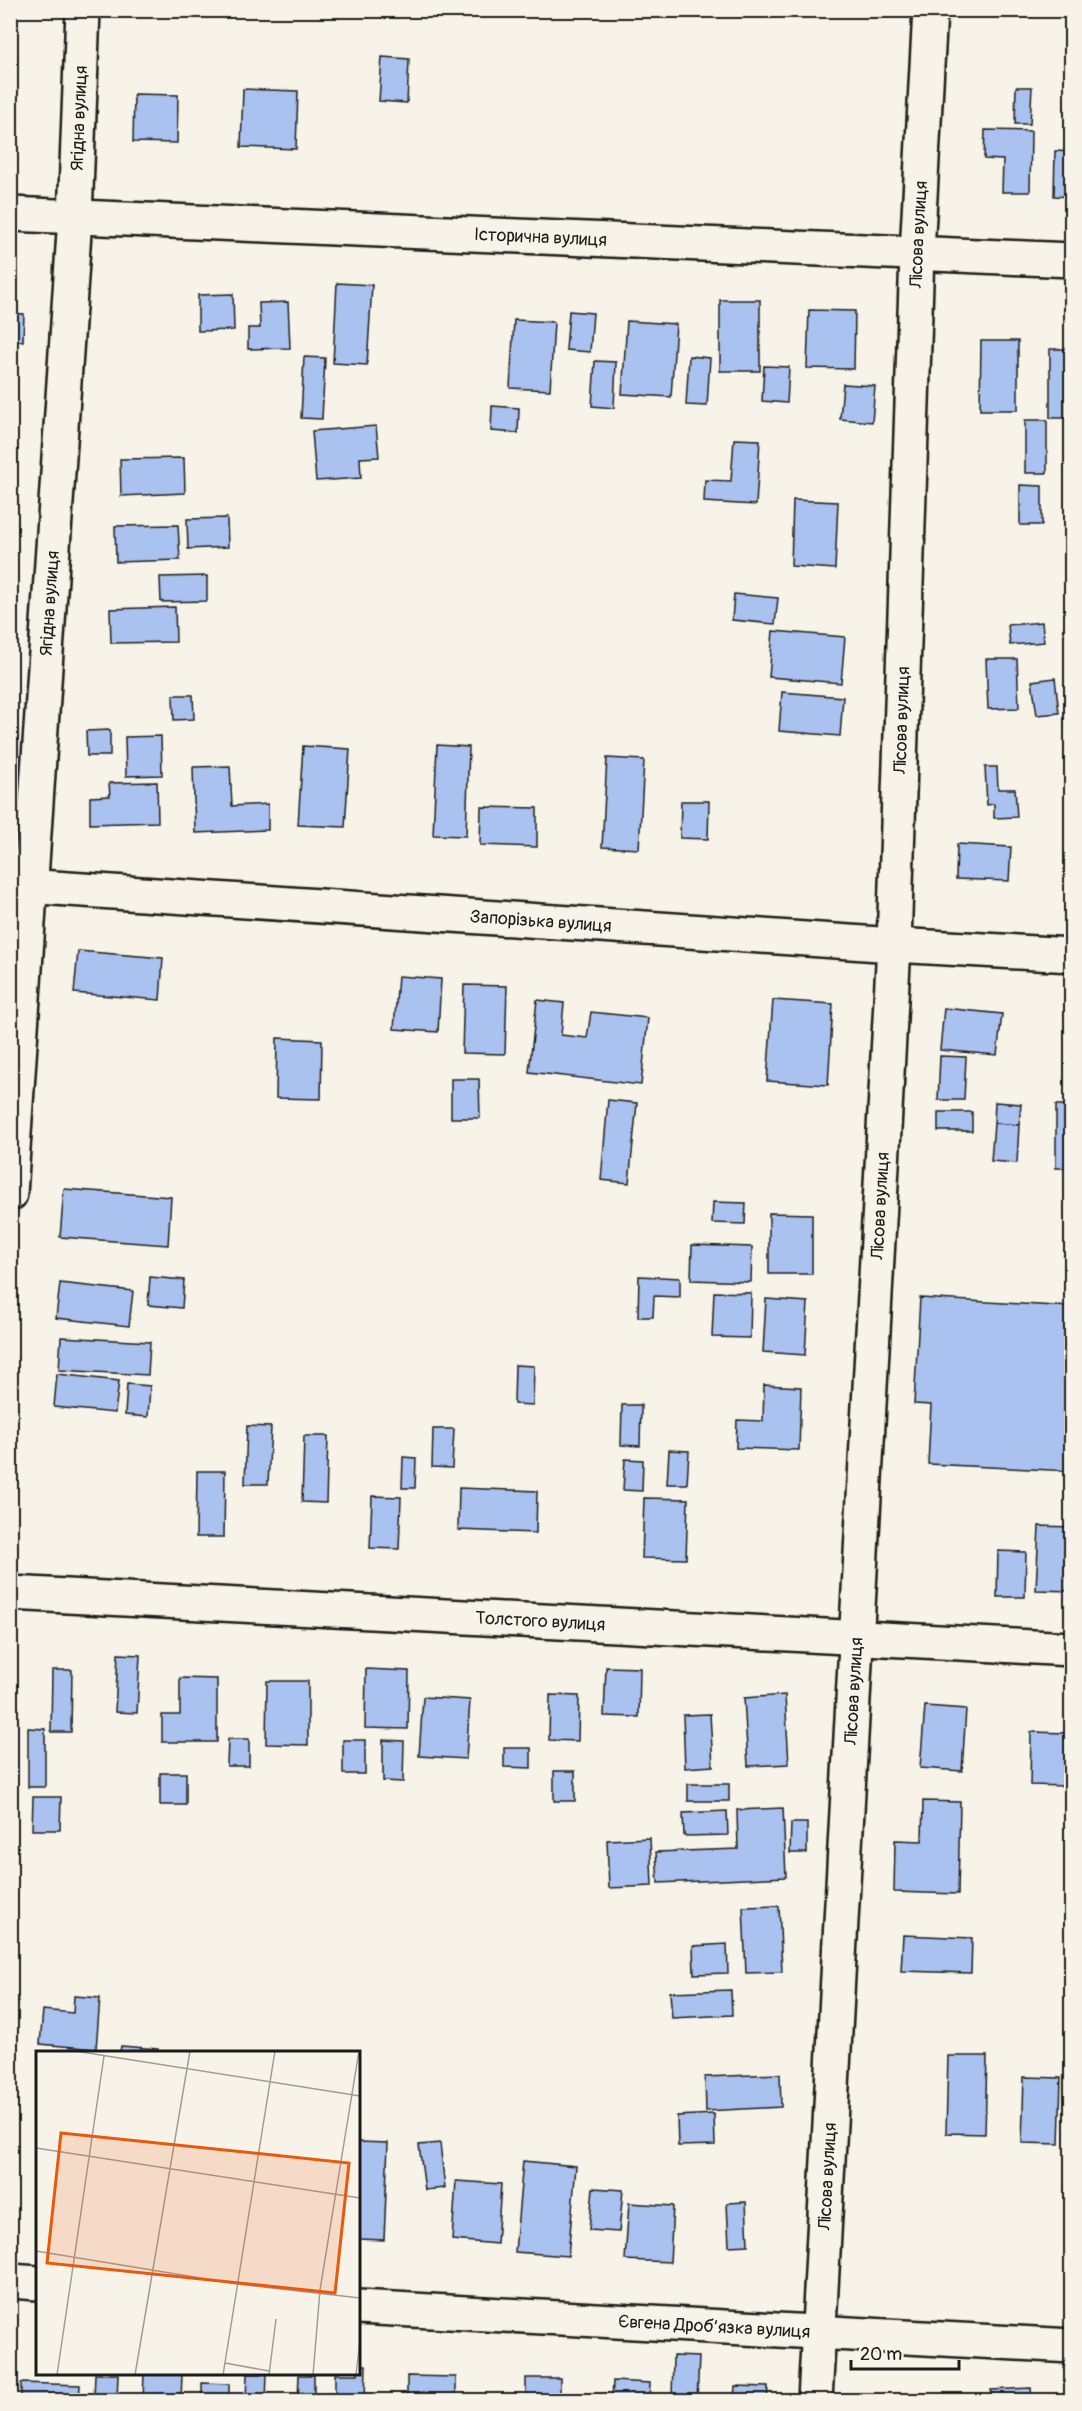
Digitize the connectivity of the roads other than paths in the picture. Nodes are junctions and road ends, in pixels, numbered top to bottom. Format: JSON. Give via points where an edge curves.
{"nodes":[{"id":1,"x":83,"y":10,"type":"edge"},
{"id":2,"x":930,"y":10,"type":"edge"},
{"id":3,"x":10,"y":214,"type":"edge"},
{"id":4,"x":75,"y":217,"type":"junction"},
{"id":5,"x":917,"y":253,"type":"junction"},
{"id":6,"x":1071,"y":260,"type":"edge"},
{"id":7,"x":21,"y":885,"type":"edge"},
{"id":8,"x":894,"y":945,"type":"junction"},
{"id":9,"x":1071,"y":955,"type":"edge"},
{"id":10,"x":10,"y":1194,"type":"edge"},
{"id":11,"x":10,"y":1593,"type":"edge"},
{"id":12,"x":856,"y":1637,"type":"junction"},
{"id":13,"x":1071,"y":1649,"type":"edge"},
{"id":14,"x":10,"y":2281,"type":"edge"},
{"id":15,"x":36,"y":2283,"type":"edge"},
{"id":16,"x":360,"y":2307,"type":"edge"},
{"id":17,"x":818,"y":2334,"type":"junction"},
{"id":18,"x":1071,"y":2346,"type":"edge"},
{"id":19,"x":815,"y":2400,"type":"edge"}],
"edges":[{"from":1,"to":4,"type":"street","name":"Ягідна вулиця"},
{"from":2,"to":5,"type":"street","name":"Лісова вулиця"},
{"from":3,"to":4,"type":"street","name":"Історична вулиця"},
{"from":4,"to":5,"type":"street","name":"Історична вулиця"},
{"from":4,"to":7,"type":"street","name":"Ягідна вулиця"},
{"from":5,"to":6,"type":"street","name":"Історична вулиця"},
{"from":5,"to":8,"type":"street","name":"Лісова вулиця"},
{"from":7,"to":8,"type":"street","name":"Запорізька вулиця"},
{"from":7,"to":10,"type":"street","name":"Ягідна вулиця"},
{"from":8,"to":9,"type":"street","name":"Запорізька вулиця"},
{"from":8,"to":12,"type":"street","name":"Лісова вулиця"},
{"from":11,"to":12,"type":"street","name":"Толстого вулиця"},
{"from":12,"to":13,"type":"street","name":"Толстого вулиця"},
{"from":12,"to":17,"type":"street","name":"Лісова вулиця"},
{"from":14,"to":15,"type":"street"},
{"from":16,"to":17,"type":"street","name":"Євгена Дроб’язка вулиця"},
{"from":17,"to":18,"type":"street","name":"Євгена Дроб’язка вулиця"},
{"from":17,"to":19,"type":"street","name":"Лісова вулиця"}]}
